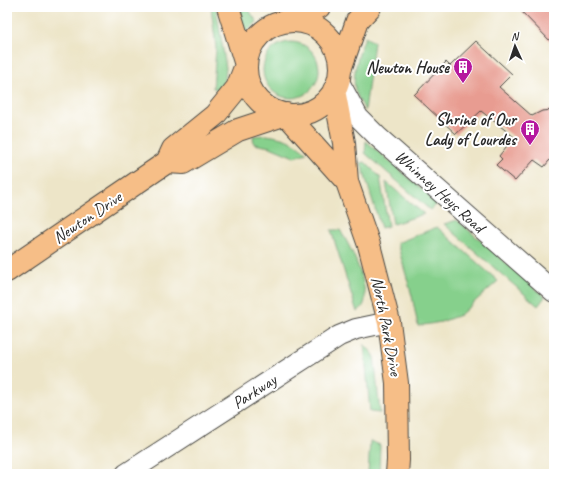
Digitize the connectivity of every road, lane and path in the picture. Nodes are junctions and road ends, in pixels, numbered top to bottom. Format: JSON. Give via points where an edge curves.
{"nodes":[{"id":1,"x":228,"y":7,"type":"edge"},
{"id":2,"x":268,"y":7,"type":"edge"},
{"id":3,"x":320,"y":7,"type":"edge"},
{"id":4,"x":370,"y":7,"type":"edge"},
{"id":5,"x":290,"y":21,"type":"junction"},
{"id":6,"x":246,"y":65,"type":"junction"},
{"id":7,"x":337,"y":80,"type":"junction"},
{"id":8,"x":286,"y":114,"type":"junction"},
{"id":9,"x":167,"y":162,"type":"junction"},
{"id":10,"x":347,"y":182,"type":"junction"},
{"id":11,"x":7,"y":271,"type":"edge"},
{"id":12,"x":554,"y":292,"type":"edge"},
{"id":13,"x":389,"y":322,"type":"junction"},
{"id":14,"x":126,"y":474,"type":"edge"},
{"id":15,"x":397,"y":474,"type":"edge"}],
"edges":[{"from":1,"to":6,"type":"main road"},
{"from":2,"to":5,"type":"main road"},
{"from":3,"to":5,"type":"main road"},
{"from":4,"to":7,"type":"main road","via":[[357,21]]},
{"from":5,"to":6,"type":"main road","via":[[277,24],[258,35],[248,53]]},
{"from":5,"to":7,"type":"main road","via":[[312,25],[326,35],[336,51]]},
{"from":6,"to":8,"type":"main road","via":[[248,84],[254,95],[270,109]]},
{"from":6,"to":9,"type":"main road","name":"Newton Drive","via":[[237,88],[215,115],[173,149]]},
{"from":7,"to":8,"type":"main road","via":[[329,98],[313,110],[301,114]]},
{"from":7,"to":10,"type":"main road","name":"North Park Drive"},
{"from":7,"to":12,"type":"street","name":"Whinney Heys Road","via":[[358,117],[378,137]]},
{"from":8,"to":9,"type":"main road","via":[[238,130],[183,163]]},
{"from":8,"to":10,"type":"main road","name":"North Park Drive"},
{"from":9,"to":11,"type":"main road","name":"Newton Drive"},
{"from":10,"to":13,"type":"main road","name":"North Park Drive","via":[[371,252]]},
{"from":13,"to":14,"type":"street","name":"Parkway","via":[[356,329],[339,336]]},
{"from":13,"to":15,"type":"main road","name":"North Park Drive","via":[[397,383]]}]}
